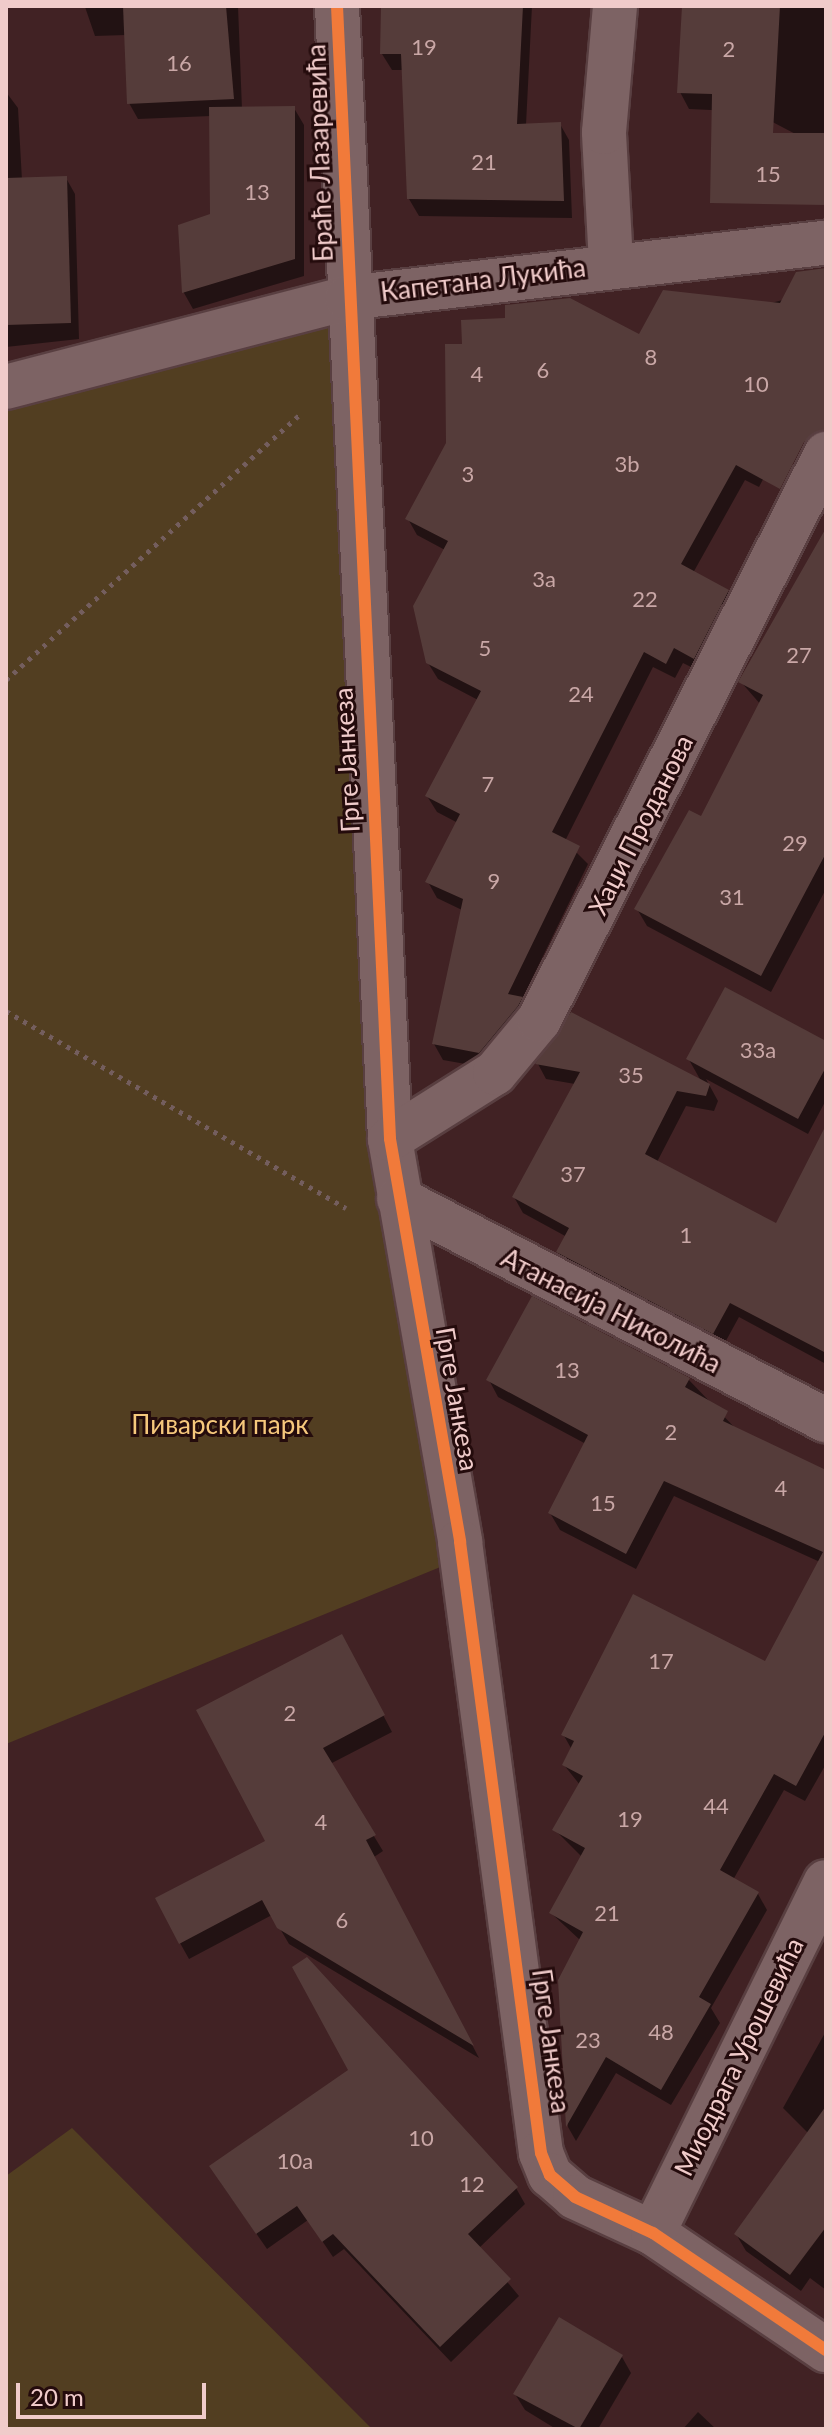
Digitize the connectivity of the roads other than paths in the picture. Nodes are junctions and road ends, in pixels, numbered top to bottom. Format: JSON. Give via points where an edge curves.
{"nodes":[{"id":1,"x":337,"y":6,"type":"edge"},
{"id":2,"x":615,"y":6,"type":"edge"},
{"id":3,"x":826,"y":243,"type":"edge"},
{"id":4,"x":611,"y":263,"type":"junction"},
{"id":5,"x":347,"y":298,"type":"junction"},
{"id":6,"x":6,"y":387,"type":"edge"},
{"id":7,"x":826,"y":454,"type":"edge"},
{"id":8,"x":390,"y":1139,"type":"junction"},
{"id":9,"x":399,"y":1199,"type":"junction"},
{"id":10,"x":826,"y":1420,"type":"edge"},
{"id":11,"x":826,"y":1882,"type":"edge"},
{"id":12,"x":653,"y":2233,"type":"junction"},
{"id":13,"x":826,"y":2350,"type":"edge"}],
"edges":[{"from":1,"to":5,"type":"street","name":"Браће Лазаревића"},
{"from":2,"to":4,"type":"street","via":[[604,132]]},
{"from":3,"to":4,"type":"street","name":"Капетана Лукића"},
{"from":4,"to":5,"type":"street","name":"Капетана Лукића"},
{"from":5,"to":6,"type":"street","name":"Капетана Лукића"},
{"from":5,"to":8,"type":"street","name":"Грге Јанкеза"},
{"from":7,"to":8,"type":"street","name":"Хаџи Проданова","via":[[539,1020],[495,1073]]},
{"from":8,"to":9,"type":"street","name":"Грге Јанкеза"},
{"from":9,"to":10,"type":"street","name":"Атанасија Николића"},
{"from":9,"to":12,"type":"street","name":"Грге Јанкеза","via":[[460,1542],[541,2153],[550,2175],[575,2197]]},
{"from":11,"to":12,"type":"street","name":"Миодрага Урошевића"},
{"from":12,"to":13,"type":"street","name":"Грге Јанкеза"}]}
